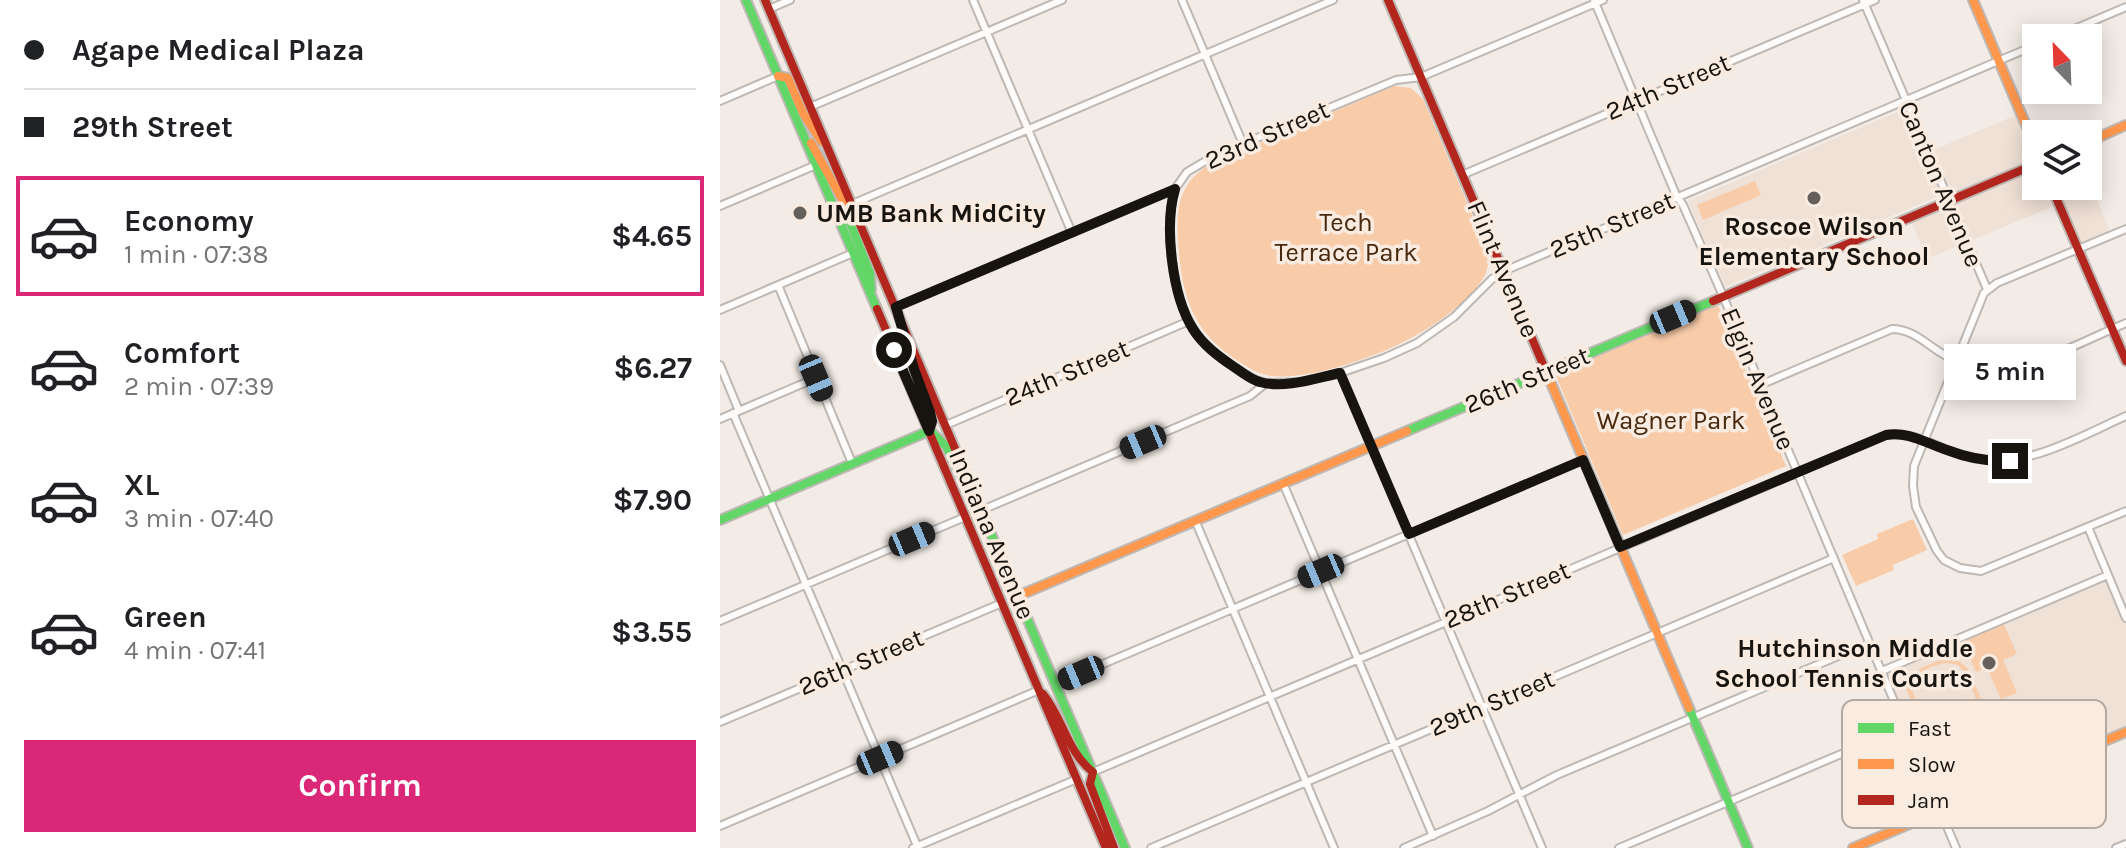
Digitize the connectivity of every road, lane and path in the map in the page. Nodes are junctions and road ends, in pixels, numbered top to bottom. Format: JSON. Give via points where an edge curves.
{"nodes":[{"id":1,"x":746,"y":0,"type":"edge"},
{"id":2,"x":790,"y":0,"type":"edge"},
{"id":3,"x":973,"y":0,"type":"edge"},
{"id":4,"x":1062,"y":0,"type":"edge"},
{"id":5,"x":1182,"y":0,"type":"edge"},
{"id":6,"x":1333,"y":0,"type":"edge"},
{"id":7,"x":1388,"y":0,"type":"edge"},
{"id":8,"x":1603,"y":0,"type":"edge"},
{"id":9,"x":1875,"y":0,"type":"edge"},
{"id":10,"x":1973,"y":0,"type":"edge"},
{"id":11,"x":1594,"y":2,"type":"edge"},
{"id":12,"x":1864,"y":2,"type":"edge"},
{"id":13,"x":767,"y":4,"type":"edge"},
{"id":14,"x":2126,"y":7,"type":"edge"},
{"id":15,"x":2086,"y":24,"type":"edge"},
{"id":16,"x":987,"y":32,"type":"junction"},
{"id":17,"x":2022,"y":51,"type":"edge"},
{"id":18,"x":1205,"y":54,"type":"junction"},
{"id":19,"x":1999,"y":61,"type":"junction"},
{"id":20,"x":778,"y":76,"type":"junction"},
{"id":21,"x":1421,"y":77,"type":"junction"},
{"id":22,"x":1906,"y":100,"type":"junction"},
{"id":23,"x":720,"y":101,"type":"edge"},
{"id":24,"x":1636,"y":101,"type":"junction"},
{"id":25,"x":810,"y":107,"type":"junction"},
{"id":26,"x":2024,"y":120,"type":"edge"},
{"id":27,"x":799,"y":124,"type":"junction"},
{"id":28,"x":2126,"y":125,"type":"edge"},
{"id":29,"x":1028,"y":129,"type":"junction"},
{"id":30,"x":2102,"y":136,"type":"edge"},
{"id":31,"x":1243,"y":144,"type":"junction"},
{"id":32,"x":831,"y":154,"type":"junction"},
{"id":33,"x":816,"y":165,"type":"junction"},
{"id":34,"x":2022,"y":170,"type":"edge"},
{"id":35,"x":1462,"y":175,"type":"junction"},
{"id":36,"x":1175,"y":189,"type":"junction"},
{"id":37,"x":1678,"y":197,"type":"junction"},
{"id":38,"x":2057,"y":200,"type":"edge"},
{"id":39,"x":1948,"y":201,"type":"junction"},
{"id":40,"x":852,"y":204,"type":"junction"},
{"id":41,"x":720,"y":206,"type":"edge"},
{"id":42,"x":2126,"y":229,"type":"edge"},
{"id":43,"x":1072,"y":233,"type":"junction"},
{"id":44,"x":2078,"y":249,"type":"junction"},
{"id":45,"x":853,"y":253,"type":"junction"},
{"id":46,"x":1504,"y":271,"type":"junction"},
{"id":47,"x":778,"y":285,"type":"junction"},
{"id":48,"x":1987,"y":289,"type":"junction"},
{"id":49,"x":871,"y":295,"type":"junction"},
{"id":50,"x":1723,"y":296,"type":"junction"},
{"id":51,"x":896,"y":307,"type":"junction"},
{"id":52,"x":720,"y":310,"type":"edge"},
{"id":53,"x":1189,"y":321,"type":"junction"},
{"id":54,"x":2126,"y":323,"type":"edge"},
{"id":55,"x":2112,"y":328,"type":"junction"},
{"id":56,"x":1956,"y":361,"type":"junction"},
{"id":57,"x":2126,"y":361,"type":"edge"},
{"id":58,"x":720,"y":365,"type":"edge"},
{"id":59,"x":1546,"y":371,"type":"junction"},
{"id":60,"x":1340,"y":373,"type":"junction"},
{"id":61,"x":816,"y":378,"type":"junction"},
{"id":62,"x":1266,"y":383,"type":"junction"},
{"id":63,"x":1760,"y":385,"type":"junction"},
{"id":64,"x":736,"y":412,"type":"junction"},
{"id":65,"x":2126,"y":416,"type":"edge"},
{"id":66,"x":720,"y":419,"type":"edge"},
{"id":67,"x":946,"y":425,"type":"junction"},
{"id":68,"x":929,"y":431,"type":"junction"},
{"id":69,"x":1924,"y":441,"type":"junction"},
{"id":70,"x":1372,"y":446,"type":"junction"},
{"id":71,"x":1583,"y":460,"type":"junction"},
{"id":72,"x":852,"y":463,"type":"junction"},
{"id":73,"x":1797,"y":472,"type":"junction"},
{"id":74,"x":1283,"y":483,"type":"junction"},
{"id":75,"x":769,"y":499,"type":"junction"},
{"id":76,"x":982,"y":510,"type":"junction"},
{"id":77,"x":2126,"y":511,"type":"edge"},
{"id":78,"x":965,"y":517,"type":"junction"},
{"id":79,"x":720,"y":520,"type":"edge"},
{"id":80,"x":1195,"y":520,"type":"junction"},
{"id":81,"x":2088,"y":527,"type":"junction"},
{"id":82,"x":1409,"y":534,"type":"junction"},
{"id":83,"x":1620,"y":547,"type":"junction"},
{"id":84,"x":1834,"y":558,"type":"junction"},
{"id":85,"x":1321,"y":571,"type":"junction"},
{"id":86,"x":2108,"y":575,"type":"junction"},
{"id":87,"x":806,"y":585,"type":"junction"},
{"id":88,"x":1018,"y":596,"type":"junction"},
{"id":89,"x":1002,"y":603,"type":"junction"},
{"id":90,"x":1233,"y":609,"type":"junction"},
{"id":91,"x":2126,"y":618,"type":"edge"},
{"id":92,"x":720,"y":621,"type":"edge"},
{"id":93,"x":1446,"y":621,"type":"junction"},
{"id":94,"x":1657,"y":633,"type":"junction"},
{"id":95,"x":1869,"y":643,"type":"junction"},
{"id":96,"x":1358,"y":659,"type":"junction"},
{"id":97,"x":843,"y":670,"type":"junction"},
{"id":98,"x":1882,"y":671,"type":"junction"},
{"id":99,"x":1056,"y":684,"type":"junction"},
{"id":100,"x":1039,"y":690,"type":"junction"},
{"id":101,"x":1270,"y":696,"type":"junction"},
{"id":102,"x":1894,"y":700,"type":"edge"},
{"id":103,"x":1483,"y":707,"type":"junction"},
{"id":104,"x":1693,"y":717,"type":"junction"},
{"id":105,"x":720,"y":722,"type":"edge"},
{"id":106,"x":2126,"y":732,"type":"edge"},
{"id":107,"x":2106,"y":740,"type":"edge"},
{"id":108,"x":1395,"y":745,"type":"junction"},
{"id":109,"x":1842,"y":754,"type":"edge"},
{"id":110,"x":880,"y":758,"type":"junction"},
{"id":111,"x":1093,"y":772,"type":"junction"},
{"id":112,"x":1077,"y":779,"type":"junction"},
{"id":113,"x":1306,"y":782,"type":"junction"},
{"id":114,"x":1520,"y":795,"type":"junction"},
{"id":115,"x":1729,"y":802,"type":"junction"},
{"id":116,"x":720,"y":826,"type":"edge"},
{"id":117,"x":1900,"y":828,"type":"edge"},
{"id":118,"x":1947,"y":828,"type":"edge"},
{"id":119,"x":1433,"y":836,"type":"junction"},
{"id":120,"x":2126,"y":844,"type":"edge"},
{"id":121,"x":916,"y":847,"type":"edge"},
{"id":122,"x":1106,"y":848,"type":"edge"},
{"id":123,"x":1114,"y":848,"type":"edge"},
{"id":124,"x":1125,"y":848,"type":"edge"},
{"id":125,"x":1151,"y":848,"type":"edge"},
{"id":126,"x":1334,"y":848,"type":"edge"},
{"id":127,"x":1404,"y":848,"type":"edge"},
{"id":128,"x":1542,"y":848,"type":"edge"},
{"id":129,"x":1619,"y":848,"type":"edge"},
{"id":130,"x":1748,"y":848,"type":"edge"},
{"id":131,"x":1853,"y":848,"type":"edge"},
{"id":132,"x":1956,"y":848,"type":"edge"},
{"id":133,"x":2116,"y":848,"type":"edge"}],
"edges":[{"from":1,"to":20,"type":"street","name":"Indiana Avenue"},
{"from":2,"to":13,"type":"street"},
{"from":3,"to":16,"type":"street"},
{"from":4,"to":16,"type":"street"},
{"from":5,"to":18,"type":"street"},
{"from":6,"to":18,"type":"street"},
{"from":7,"to":21,"type":"street","name":"Flint Avenue"},
{"from":8,"to":11,"type":"street","name":"23rd Street"},
{"from":9,"to":12,"type":"street","name":"24th Street"},
{"from":10,"to":19,"type":"street"},
{"from":11,"to":21,"type":"street","name":"23rd Street"},
{"from":11,"to":24,"type":"street","name":"Elgin Avenue"},
{"from":12,"to":22,"type":"street","name":"Canton Avenue"},
{"from":12,"to":24,"type":"street","name":"24th Street"},
{"from":13,"to":25,"type":"street","name":"Indiana Avenue"},
{"from":14,"to":15,"type":"street"},
{"from":16,"to":25,"type":"street"},
{"from":16,"to":29,"type":"street"},
{"from":17,"to":19,"type":"street","name":"25th Street"},
{"from":18,"to":29,"type":"street"},
{"from":18,"to":31,"type":"street"},
{"from":19,"to":22,"type":"street","name":"25th Street"},
{"from":19,"to":26,"type":"street"},
{"from":20,"to":23,"type":"street"},
{"from":20,"to":27,"type":"street","name":"Indiana Avenue"},
{"from":20,"to":32,"type":"street","via":[[788,78],[803,113]]},
{"from":21,"to":31,"type":"street","name":"23rd Street","via":[[1396,80]]},
{"from":21,"to":35,"type":"street","name":"Flint Avenue"},
{"from":22,"to":37,"type":"street","name":"25th Street"},
{"from":22,"to":39,"type":"street","name":"Canton Avenue"},
{"from":24,"to":35,"type":"street","name":"24th Street"},
{"from":24,"to":37,"type":"street","name":"Elgin Avenue"},
{"from":25,"to":32,"type":"street","name":"Indiana Avenue"},
{"from":27,"to":33,"type":"street","name":"Indiana Avenue"},
{"from":27,"to":40,"type":"street","via":[[842,199]]},
{"from":28,"to":30,"type":"street"},
{"from":29,"to":40,"type":"street"},
{"from":29,"to":43,"type":"street"},
{"from":31,"to":36,"type":"street","name":"23rd Street","via":[[1196,165]]},
{"from":32,"to":40,"type":"street","name":"Indiana Avenue"},
{"from":33,"to":41,"type":"street"},
{"from":33,"to":45,"type":"street","name":"Indiana Avenue"},
{"from":34,"to":39,"type":"street","name":"26th Street"},
{"from":35,"to":46,"type":"street","name":"Flint Avenue"},
{"from":36,"to":43,"type":"street","name":"23rd Street"},
{"from":36,"to":53,"type":"street","via":[[1170,208],[1173,261]]},
{"from":37,"to":46,"type":"street","name":"25th Street"},
{"from":37,"to":50,"type":"street","name":"Elgin Avenue"},
{"from":38,"to":44,"type":"street"},
{"from":39,"to":48,"type":"street","name":"Canton Avenue"},
{"from":39,"to":50,"type":"street","name":"26th Street"},
{"from":40,"to":49,"type":"street","via":[[847,215],[870,273]]},
{"from":40,"to":51,"type":"street","name":"Indiana Avenue"},
{"from":42,"to":44,"type":"street"},
{"from":43,"to":51,"type":"street","name":"23rd Street"},
{"from":44,"to":48,"type":"street"},
{"from":44,"to":55,"type":"street"},
{"from":45,"to":47,"type":"street"},
{"from":45,"to":49,"type":"street","name":"Indiana Avenue"},
{"from":46,"to":59,"type":"street","name":"Flint Avenue"},
{"from":46,"to":60,"type":"street","name":"25th Street","via":[[1435,332],[1392,355]]},
{"from":47,"to":52,"type":"street"},
{"from":47,"to":61,"type":"street"},
{"from":48,"to":56,"type":"street","name":"Canton Avenue"},
{"from":49,"to":68,"type":"street","name":"Indiana Avenue"},
{"from":50,"to":59,"type":"street","name":"26th Street"},
{"from":50,"to":63,"type":"street","name":"Elgin Avenue"},
{"from":51,"to":67,"type":"street","name":"Indiana Avenue"},
{"from":51,"to":68,"type":"street","via":[[930,412]]},
{"from":53,"to":62,"type":"street","via":[[1223,359]]},
{"from":53,"to":67,"type":"street","name":"24th Street"},
{"from":54,"to":55,"type":"street"},
{"from":55,"to":56,"type":"street","via":[[2017,366]]},
{"from":55,"to":57,"type":"street"},
{"from":56,"to":63,"type":"street","via":[[1909,332],[1892,329]]},
{"from":56,"to":69,"type":"street","name":"Canton Avenue"},
{"from":58,"to":64,"type":"street"},
{"from":59,"to":70,"type":"street","name":"26th Street"},
{"from":59,"to":71,"type":"street","name":"Flint Avenue"},
{"from":60,"to":62,"type":"street","name":"25th Street"},
{"from":60,"to":70,"type":"street"},
{"from":61,"to":64,"type":"street"},
{"from":61,"to":72,"type":"street"},
{"from":62,"to":76,"type":"street","name":"25th Street","via":[[1250,396]]},
{"from":63,"to":73,"type":"street","name":"Elgin Avenue"},
{"from":64,"to":66,"type":"street"},
{"from":64,"to":75,"type":"street"},
{"from":65,"to":69,"type":"street","via":[[2010,461],[1973,458]]},
{"from":67,"to":76,"type":"street","name":"Indiana Avenue"},
{"from":68,"to":72,"type":"street"},
{"from":68,"to":76,"type":"street","via":[[939,436],[968,495]]},
{"from":68,"to":78,"type":"street","name":"Indiana Avenue"},
{"from":69,"to":73,"type":"street","name":"28th Street","via":[[1886,435]]},
{"from":69,"to":81,"type":"street","name":"Canton Avenue","via":[[1914,466],[1916,507],[1937,551],[1952,564],[1972,571],[2003,564]]},
{"from":70,"to":74,"type":"street","name":"26th Street"},
{"from":70,"to":82,"type":"street"},
{"from":71,"to":82,"type":"street"},
{"from":71,"to":83,"type":"street","name":"Flint Avenue"},
{"from":72,"to":75,"type":"street"},
{"from":73,"to":83,"type":"street","name":"28th Street"},
{"from":73,"to":84,"type":"street","name":"Elgin Avenue"},
{"from":74,"to":80,"type":"street","name":"26th Street"},
{"from":74,"to":85,"type":"street"},
{"from":75,"to":79,"type":"street"},
{"from":75,"to":87,"type":"street"},
{"from":76,"to":88,"type":"street","name":"Indiana Avenue"},
{"from":77,"to":81,"type":"street"},
{"from":78,"to":87,"type":"street"},
{"from":78,"to":89,"type":"street","name":"Indiana Avenue"},
{"from":80,"to":88,"type":"street","name":"26th Street"},
{"from":80,"to":90,"type":"street"},
{"from":81,"to":86,"type":"street"},
{"from":82,"to":85,"type":"street"},
{"from":82,"to":93,"type":"street"},
{"from":83,"to":93,"type":"street","name":"28th Street"},
{"from":83,"to":94,"type":"street","name":"Flint Avenue"},
{"from":84,"to":94,"type":"street","name":"29th Street"},
{"from":84,"to":95,"type":"street","name":"Elgin Avenue"},
{"from":85,"to":90,"type":"street"},
{"from":85,"to":96,"type":"street"},
{"from":86,"to":91,"type":"street"},
{"from":86,"to":98,"type":"street"},
{"from":87,"to":92,"type":"street"},
{"from":87,"to":97,"type":"street"},
{"from":88,"to":99,"type":"street","name":"Indiana Avenue"},
{"from":89,"to":97,"type":"street","name":"26th Street"},
{"from":89,"to":100,"type":"street","name":"Indiana Avenue"},
{"from":90,"to":99,"type":"street"},
{"from":90,"to":101,"type":"street"},
{"from":93,"to":96,"type":"street","name":"28th Street"},
{"from":93,"to":103,"type":"street"},
{"from":94,"to":103,"type":"street","name":"29th Street"},
{"from":94,"to":104,"type":"street","name":"Flint Avenue"},
{"from":95,"to":98,"type":"street","name":"Elgin Avenue"},
{"from":95,"to":104,"type":"street"},
{"from":96,"to":101,"type":"street","name":"28th Street"},
{"from":96,"to":108,"type":"street"},
{"from":97,"to":105,"type":"street","name":"26th Street"},
{"from":97,"to":110,"type":"street"},
{"from":98,"to":102,"type":"street","name":"Elgin Avenue"},
{"from":99,"to":111,"type":"street","name":"Indiana Avenue"},
{"from":100,"to":110,"type":"street"},
{"from":100,"to":111,"type":"street","via":[[1058,714],[1084,767]]},
{"from":100,"to":112,"type":"street","name":"Indiana Avenue"},
{"from":101,"to":111,"type":"street","name":"28th Street"},
{"from":101,"to":113,"type":"street"},
{"from":103,"to":108,"type":"street","name":"29th Street"},
{"from":103,"to":114,"type":"street"},
{"from":104,"to":114,"type":"street"},
{"from":104,"to":115,"type":"street","name":"Flint Avenue"},
{"from":106,"to":107,"type":"street"},
{"from":108,"to":113,"type":"street","name":"29th Street"},
{"from":108,"to":119,"type":"street"},
{"from":109,"to":115,"type":"street"},
{"from":110,"to":116,"type":"street"},
{"from":110,"to":121,"type":"street"},
{"from":111,"to":123,"type":"street","via":[[1090,784]]},
{"from":111,"to":124,"type":"street","name":"Indiana Avenue"},
{"from":112,"to":121,"type":"street"},
{"from":112,"to":122,"type":"street","name":"Indiana Avenue"},
{"from":113,"to":125,"type":"street","name":"29th Street"},
{"from":113,"to":126,"type":"street"},
{"from":114,"to":119,"type":"street"},
{"from":114,"to":128,"type":"street"},
{"from":115,"to":129,"type":"street"},
{"from":115,"to":130,"type":"street","name":"Flint Avenue"},
{"from":117,"to":131,"type":"street"},
{"from":118,"to":132,"type":"street","name":"Elgin Avenue"},
{"from":119,"to":127,"type":"street"},
{"from":120,"to":133,"type":"street"}]}
